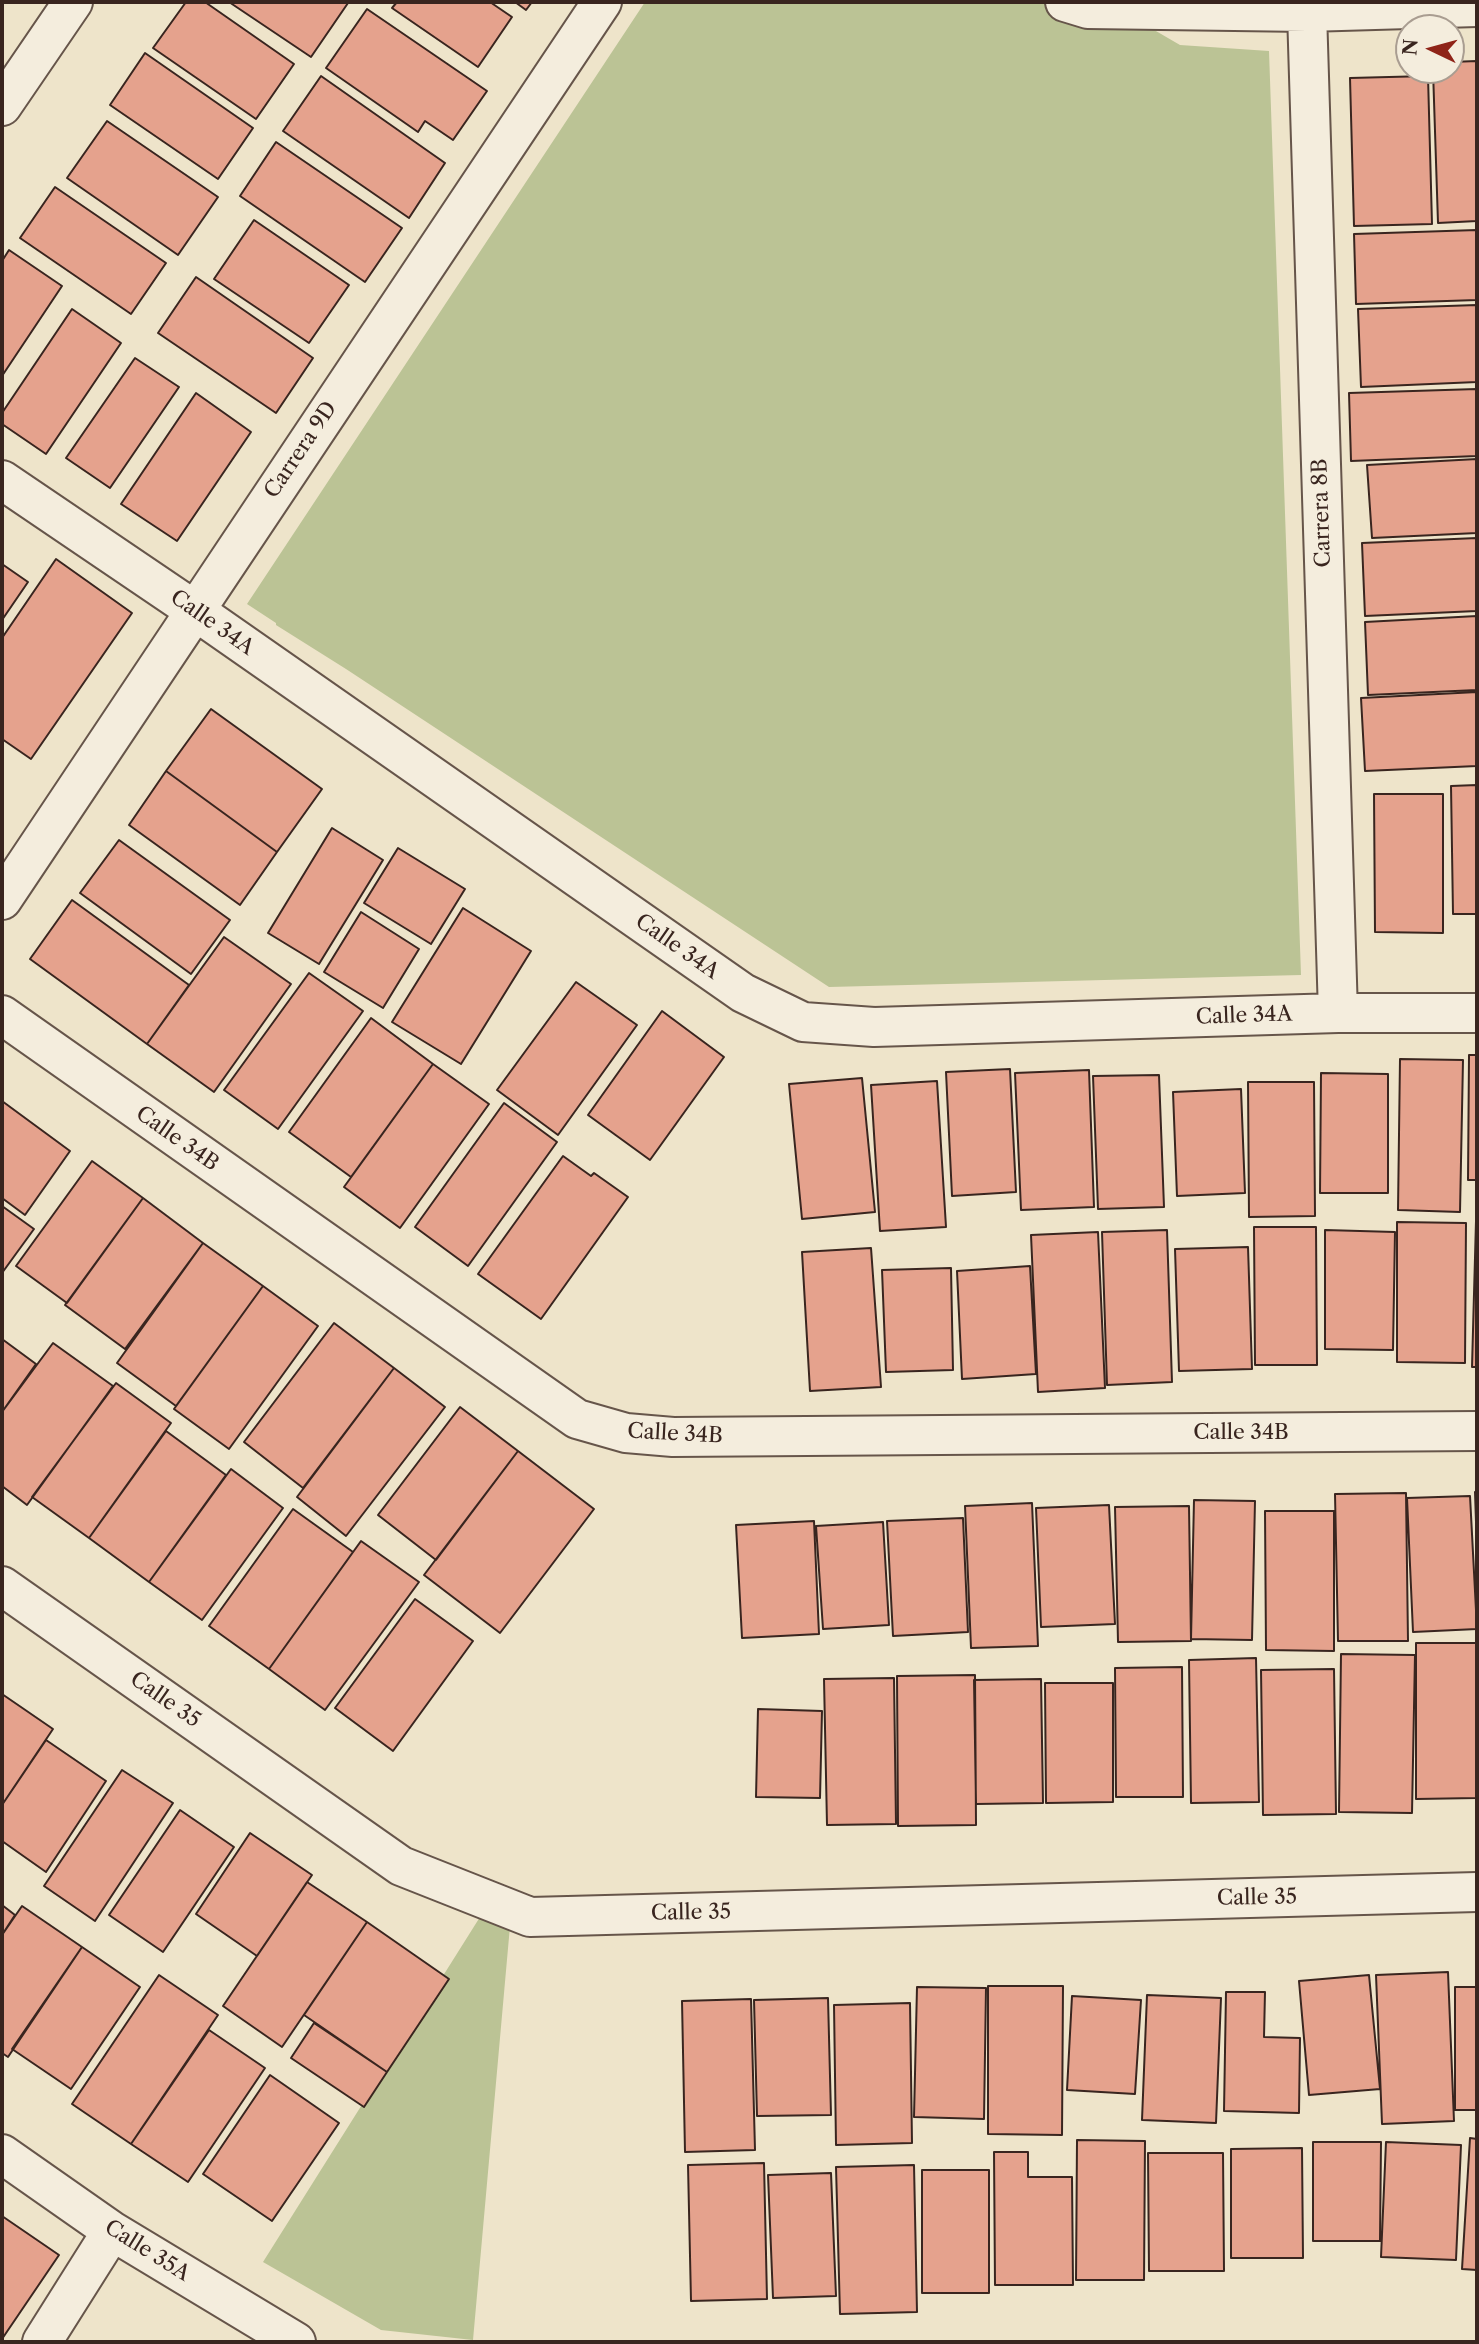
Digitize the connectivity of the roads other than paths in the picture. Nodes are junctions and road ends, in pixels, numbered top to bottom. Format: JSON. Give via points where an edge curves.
{"nodes":[{"id":1,"x":73,"y":2,"type":"edge"},
{"id":2,"x":603,"y":2,"type":"edge"},
{"id":3,"x":1065,"y":2,"type":"edge"},
{"id":4,"x":1477,"y":7,"type":"edge"},
{"id":5,"x":1307,"y":12,"type":"junction"},
{"id":6,"x":2,"y":106,"type":"edge"},
{"id":7,"x":2,"y":480,"type":"edge"},
{"id":8,"x":194,"y":610,"type":"junction"},
{"id":9,"x":2,"y":900,"type":"edge"},
{"id":10,"x":1338,"y":1013,"type":"junction"},
{"id":11,"x":1477,"y":1013,"type":"edge"},
{"id":12,"x":2,"y":1015,"type":"edge"},
{"id":13,"x":1477,"y":1431,"type":"edge"},
{"id":14,"x":2,"y":1586,"type":"edge"},
{"id":15,"x":1477,"y":1892,"type":"edge"},
{"id":16,"x":2,"y":2154,"type":"edge"},
{"id":17,"x":112,"y":2231,"type":"junction"},
{"id":18,"x":42,"y":2342,"type":"edge"},
{"id":19,"x":296,"y":2342,"type":"edge"}],
"edges":[{"from":1,"to":6,"type":"street"},
{"from":2,"to":8,"type":"street","name":"Carrera 9D"},
{"from":3,"to":5,"type":"street","via":[[1088,9]]},
{"from":4,"to":5,"type":"street"},
{"from":5,"to":10,"type":"street","name":"Carrera 8B"},
{"from":7,"to":8,"type":"street","name":"Calle 34A"},
{"from":8,"to":9,"type":"street","name":"Carrera 9D"},
{"from":8,"to":10,"type":"street","name":"Calle 34A","via":[[743,993],[803,1021],[874,1027]]},
{"from":10,"to":11,"type":"street","name":"Calle 34A"},
{"from":12,"to":13,"type":"street","name":"Calle 34B","via":[[577,1419],[613,1430],[673,1437]]},
{"from":14,"to":15,"type":"street","name":"Calle 35","via":[[401,1866],[530,1917]]},
{"from":16,"to":17,"type":"street","name":"Calle 35A"},
{"from":17,"to":18,"type":"street"},
{"from":17,"to":19,"type":"street","name":"Calle 35A"}]}
